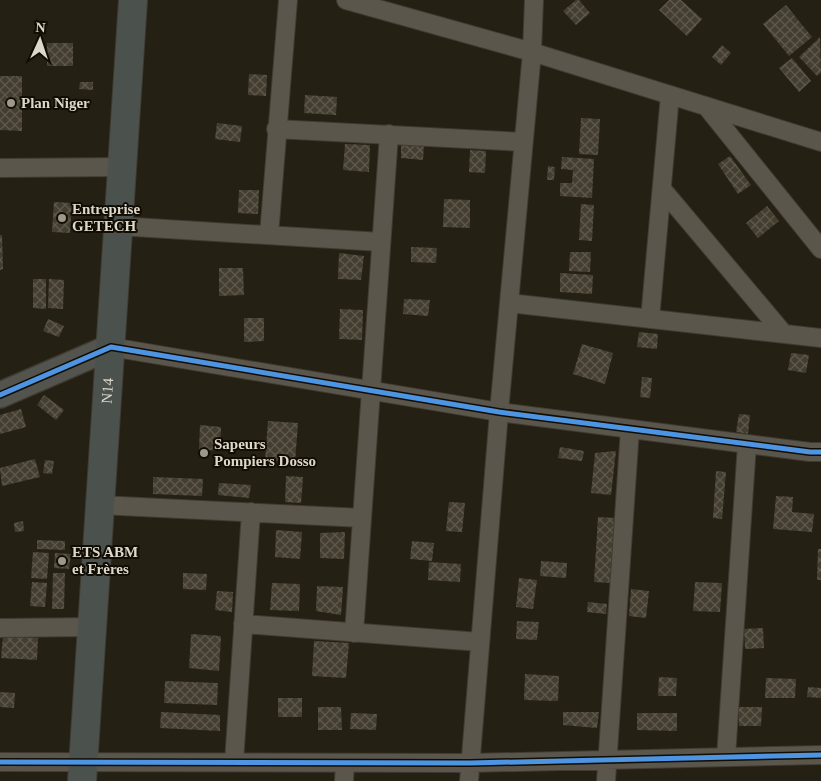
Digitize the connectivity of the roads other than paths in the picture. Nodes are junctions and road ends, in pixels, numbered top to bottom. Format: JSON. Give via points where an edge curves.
{"nodes":[{"id":1,"x":134,"y":0,"type":"edge"},
{"id":2,"x":288,"y":0,"type":"edge"},
{"id":3,"x":346,"y":0,"type":"edge"},
{"id":4,"x":534,"y":0,"type":"edge"},
{"id":5,"x":532,"y":52,"type":"junction"},
{"id":6,"x":670,"y":95,"type":"junction"},
{"id":7,"x":706,"y":106,"type":"junction"},
{"id":8,"x":276,"y":129,"type":"junction"},
{"id":9,"x":389,"y":134,"type":"junction"},
{"id":10,"x":523,"y":142,"type":"junction"},
{"id":11,"x":821,"y":142,"type":"edge"},
{"id":12,"x":122,"y":167,"type":"junction"},
{"id":13,"x":0,"y":168,"type":"edge"},
{"id":14,"x":662,"y":189,"type":"junction"},
{"id":15,"x":118,"y":226,"type":"junction"},
{"id":16,"x":269,"y":236,"type":"junction"},
{"id":17,"x":382,"y":242,"type":"junction"},
{"id":18,"x":821,"y":249,"type":"edge"},
{"id":19,"x":509,"y":303,"type":"junction"},
{"id":20,"x":650,"y":319,"type":"junction"},
{"id":21,"x":784,"y":334,"type":"junction"},
{"id":22,"x":821,"y":338,"type":"edge"},
{"id":23,"x":110,"y":347,"type":"junction"},
{"id":24,"x":371,"y":391,"type":"junction"},
{"id":25,"x":0,"y":395,"type":"edge"},
{"id":26,"x":498,"y":412,"type":"junction"},
{"id":27,"x":630,"y":429,"type":"junction"},
{"id":28,"x":747,"y":444,"type":"junction"},
{"id":29,"x":821,"y":452,"type":"edge"},
{"id":30,"x":100,"y":505,"type":"junction"},
{"id":31,"x":251,"y":512,"type":"junction"},
{"id":32,"x":362,"y":518,"type":"junction"},
{"id":33,"x":243,"y":624,"type":"junction"},
{"id":34,"x":92,"y":626,"type":"junction"},
{"id":35,"x":0,"y":628,"type":"edge"},
{"id":36,"x":354,"y":632,"type":"junction"},
{"id":37,"x":480,"y":642,"type":"junction"},
{"id":38,"x":821,"y":755,"type":"edge"},
{"id":39,"x":726,"y":757,"type":"junction"},
{"id":40,"x":608,"y":760,"type":"junction"},
{"id":41,"x":0,"y":762,"type":"edge"},
{"id":42,"x":234,"y":762,"type":"junction"},
{"id":43,"x":345,"y":763,"type":"junction"},
{"id":44,"x":470,"y":763,"type":"junction"},
{"id":45,"x":82,"y":772,"type":"edge"},
{"id":46,"x":344,"y":781,"type":"edge"},
{"id":47,"x":469,"y":781,"type":"edge"},
{"id":48,"x":606,"y":781,"type":"edge"}],
"edges":[{"from":1,"to":12,"type":"main road","name":"N14"},
{"from":2,"to":8,"type":"street"},
{"from":3,"to":5,"type":"street"},
{"from":4,"to":5,"type":"street"},
{"from":5,"to":6,"type":"street"},
{"from":5,"to":10,"type":"street"},
{"from":6,"to":7,"type":"street"},
{"from":6,"to":14,"type":"street"},
{"from":7,"to":11,"type":"street"},
{"from":7,"to":18,"type":"street"},
{"from":8,"to":9,"type":"street"},
{"from":8,"to":16,"type":"street"},
{"from":9,"to":10,"type":"street"},
{"from":9,"to":17,"type":"street"},
{"from":10,"to":19,"type":"street"},
{"from":12,"to":13,"type":"street"},
{"from":12,"to":15,"type":"main road","name":"N14"},
{"from":14,"to":20,"type":"street"},
{"from":14,"to":21,"type":"street"},
{"from":15,"to":16,"type":"street"},
{"from":15,"to":23,"type":"main road","name":"N14"},
{"from":16,"to":17,"type":"street"},
{"from":17,"to":24,"type":"street"},
{"from":19,"to":20,"type":"street"},
{"from":19,"to":26,"type":"street"},
{"from":20,"to":21,"type":"street"},
{"from":21,"to":22,"type":"street"},
{"from":23,"to":24,"type":"street"},
{"from":23,"to":25,"type":"street"},
{"from":23,"to":30,"type":"main road","name":"N14"},
{"from":24,"to":26,"type":"street"},
{"from":24,"to":32,"type":"street"},
{"from":26,"to":27,"type":"street"},
{"from":26,"to":37,"type":"street"},
{"from":27,"to":28,"type":"street"},
{"from":27,"to":40,"type":"street"},
{"from":28,"to":29,"type":"street"},
{"from":28,"to":39,"type":"street"},
{"from":30,"to":31,"type":"street"},
{"from":30,"to":34,"type":"main road","name":"N14"},
{"from":31,"to":32,"type":"street"},
{"from":31,"to":33,"type":"street"},
{"from":32,"to":36,"type":"street"},
{"from":33,"to":36,"type":"street"},
{"from":33,"to":42,"type":"street"},
{"from":34,"to":35,"type":"street"},
{"from":34,"to":45,"type":"main road","name":"N14"},
{"from":36,"to":37,"type":"street"},
{"from":37,"to":44,"type":"street"},
{"from":38,"to":39,"type":"street"},
{"from":39,"to":40,"type":"street"},
{"from":40,"to":44,"type":"street"},
{"from":40,"to":48,"type":"street"},
{"from":41,"to":45,"type":"street"},
{"from":42,"to":43,"type":"street"},
{"from":42,"to":45,"type":"street"},
{"from":43,"to":44,"type":"street"},
{"from":43,"to":46,"type":"street"},
{"from":44,"to":47,"type":"street"}]}
